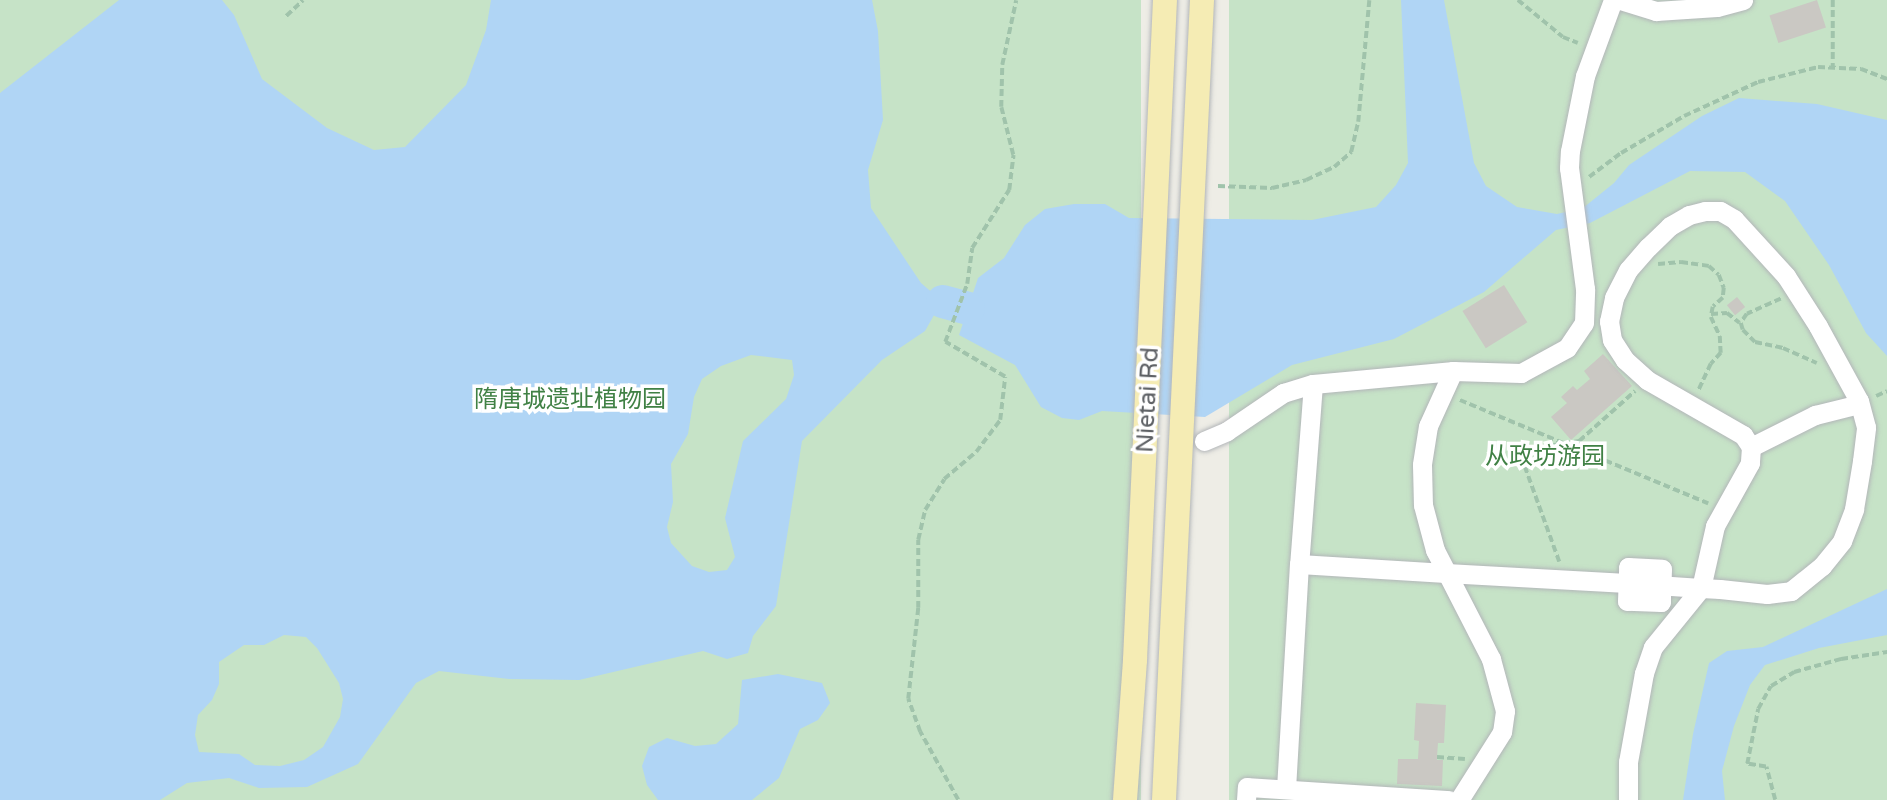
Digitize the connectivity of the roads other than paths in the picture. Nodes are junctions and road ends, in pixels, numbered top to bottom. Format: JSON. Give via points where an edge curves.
{"nodes":[{"id":1,"x":1166,"y":0,"type":"edge"},
{"id":2,"x":1202,"y":0,"type":"edge"},
{"id":3,"x":1613,"y":0,"type":"edge"},
{"id":4,"x":1620,"y":0,"type":"edge"},
{"id":5,"x":1743,"y":0,"type":"edge"},
{"id":6,"x":1577,"y":333,"type":"junction"},
{"id":7,"x":1611,"y":337,"type":"junction"},
{"id":8,"x":1453,"y":371,"type":"junction"},
{"id":9,"x":1313,"y":383,"type":"junction"},
{"id":10,"x":1859,"y":404,"type":"junction"},
{"id":11,"x":1204,"y":442,"type":"dead end"},
{"id":12,"x":1751,"y":447,"type":"junction"},
{"id":13,"x":1299,"y":564,"type":"junction"},
{"id":14,"x":1447,"y":573,"type":"junction"},
{"id":15,"x":1700,"y":588,"type":"junction"},
{"id":16,"x":1286,"y":789,"type":"junction"},
{"id":17,"x":1125,"y":800,"type":"edge"},
{"id":18,"x":1164,"y":800,"type":"edge"},
{"id":19,"x":1246,"y":800,"type":"edge"},
{"id":20,"x":1449,"y":800,"type":"edge"},
{"id":21,"x":1460,"y":800,"type":"edge"},
{"id":22,"x":1628,"y":800,"type":"edge"}],
"edges":[{"from":1,"to":17,"type":"main road","name":"Nietai Rd"},
{"from":2,"to":18,"type":"main road","name":"Nietai Rd"},
{"from":3,"to":6,"type":"lane","via":[[1593,49],[1570,151],[1585,289],[1584,323]]},
{"from":4,"to":5,"type":"lane","via":[[1656,10],[1717,7]]},
{"from":6,"to":7,"type":"lane"},
{"from":6,"to":8,"type":"lane","via":[[1567,348],[1521,373]]},
{"from":7,"to":10,"type":"lane","via":[[1614,298],[1628,270],[1670,226],[1689,215],[1720,211],[1755,240],[1796,292]]},
{"from":7,"to":12,"type":"lane","via":[[1625,360],[1647,380],[1743,435]]},
{"from":8,"to":9,"type":"lane"},
{"from":8,"to":14,"type":"lane","via":[[1428,426],[1422,465],[1423,506],[1435,550]]},
{"from":9,"to":11,"type":"lane","via":[[1283,393]]},
{"from":9,"to":13,"type":"lane"},
{"from":10,"to":12,"type":"lane","via":[[1815,415]]},
{"from":10,"to":15,"type":"lane","via":[[1866,426],[1854,509],[1842,541],[1822,566],[1791,591],[1767,594]]},
{"from":12,"to":15,"type":"lane","via":[[1750,463],[1723,509],[1708,550]]},
{"from":13,"to":14,"type":"lane"},
{"from":13,"to":16,"type":"lane"},
{"from":14,"to":15,"type":"lane"},
{"from":14,"to":21,"type":"lane","via":[[1487,650],[1505,711],[1502,732]]},
{"from":15,"to":22,"type":"lane","via":[[1653,648],[1644,673],[1628,762]]},
{"from":16,"to":19,"type":"lane","via":[[1247,787]]},
{"from":16,"to":20,"type":"lane"}]}
